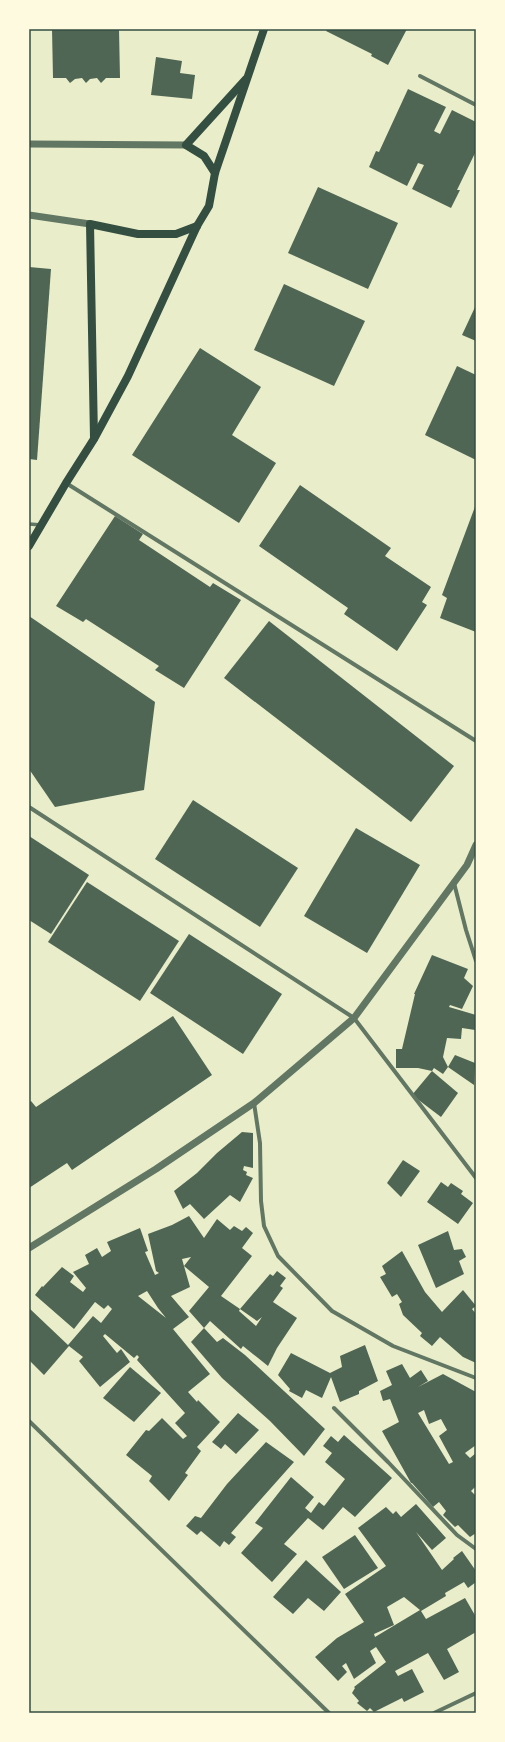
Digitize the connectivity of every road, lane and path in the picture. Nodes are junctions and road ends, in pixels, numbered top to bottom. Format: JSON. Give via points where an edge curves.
{"nodes":[{"id":1,"x":264,"y":29,"type":"edge"},
{"id":2,"x":420,"y":76,"type":"dead end"},
{"id":3,"x":248,"y":77,"type":"junction"},
{"id":4,"x":476,"y":104,"type":"edge"},
{"id":5,"x":29,"y":144,"type":"edge"},
{"id":6,"x":186,"y":145,"type":"junction"},
{"id":7,"x":215,"y":173,"type":"junction"},
{"id":8,"x":29,"y":215,"type":"edge"},
{"id":9,"x":90,"y":224,"type":"junction"},
{"id":10,"x":198,"y":226,"type":"junction"},
{"id":11,"x":94,"y":439,"type":"junction"},
{"id":12,"x":66,"y":483,"type":"junction"},
{"id":13,"x":29,"y":524,"type":"edge"},
{"id":14,"x":42,"y":525,"type":"junction"},
{"id":15,"x":29,"y":546,"type":"edge"},
{"id":16,"x":476,"y":741,"type":"edge"},
{"id":17,"x":29,"y":807,"type":"edge"},
{"id":18,"x":476,"y":845,"type":"edge"},
{"id":19,"x":454,"y":883,"type":"junction"},
{"id":20,"x":476,"y":961,"type":"edge"},
{"id":21,"x":354,"y":1018,"type":"junction"},
{"id":22,"x":254,"y":1103,"type":"junction"},
{"id":23,"x":476,"y":1178,"type":"edge"},
{"id":24,"x":29,"y":1248,"type":"edge"},
{"id":25,"x":476,"y":1378,"type":"edge"},
{"id":26,"x":334,"y":1408,"type":"dead end"},
{"id":27,"x":29,"y":1421,"type":"edge"},
{"id":28,"x":476,"y":1549,"type":"edge"},
{"id":29,"x":476,"y":1693,"type":"edge"},
{"id":30,"x":329,"y":1713,"type":"edge"},
{"id":31,"x":434,"y":1713,"type":"edge"}],
"edges":[{"from":1,"to":3,"type":"main road"},
{"from":2,"to":4,"type":"street"},
{"from":3,"to":6,"type":"main road"},
{"from":3,"to":7,"type":"main road"},
{"from":5,"to":6,"type":"street"},
{"from":6,"to":7,"type":"main road","via":[[204,156]]},
{"from":7,"to":10,"type":"main road","via":[[209,206]]},
{"from":8,"to":9,"type":"street"},
{"from":9,"to":10,"type":"main road","via":[[138,234],[176,234]]},
{"from":9,"to":11,"type":"main road"},
{"from":10,"to":11,"type":"main road","via":[[128,376]]},
{"from":11,"to":12,"type":"main road"},
{"from":12,"to":14,"type":"main road"},
{"from":12,"to":16,"type":"street"},
{"from":13,"to":14,"type":"street"},
{"from":14,"to":15,"type":"main road"},
{"from":17,"to":21,"type":"street"},
{"from":18,"to":19,"type":"street"},
{"from":19,"to":20,"type":"street"},
{"from":19,"to":21,"type":"street"},
{"from":21,"to":22,"type":"street"},
{"from":21,"to":23,"type":"street"},
{"from":22,"to":24,"type":"street","via":[[156,1169]]},
{"from":22,"to":25,"type":"street","via":[[260,1143],[264,1226],[278,1256],[332,1311],[394,1346]]},
{"from":26,"to":28,"type":"street","via":[[457,1535]]},
{"from":27,"to":30,"type":"street"},
{"from":29,"to":31,"type":"street"}]}
